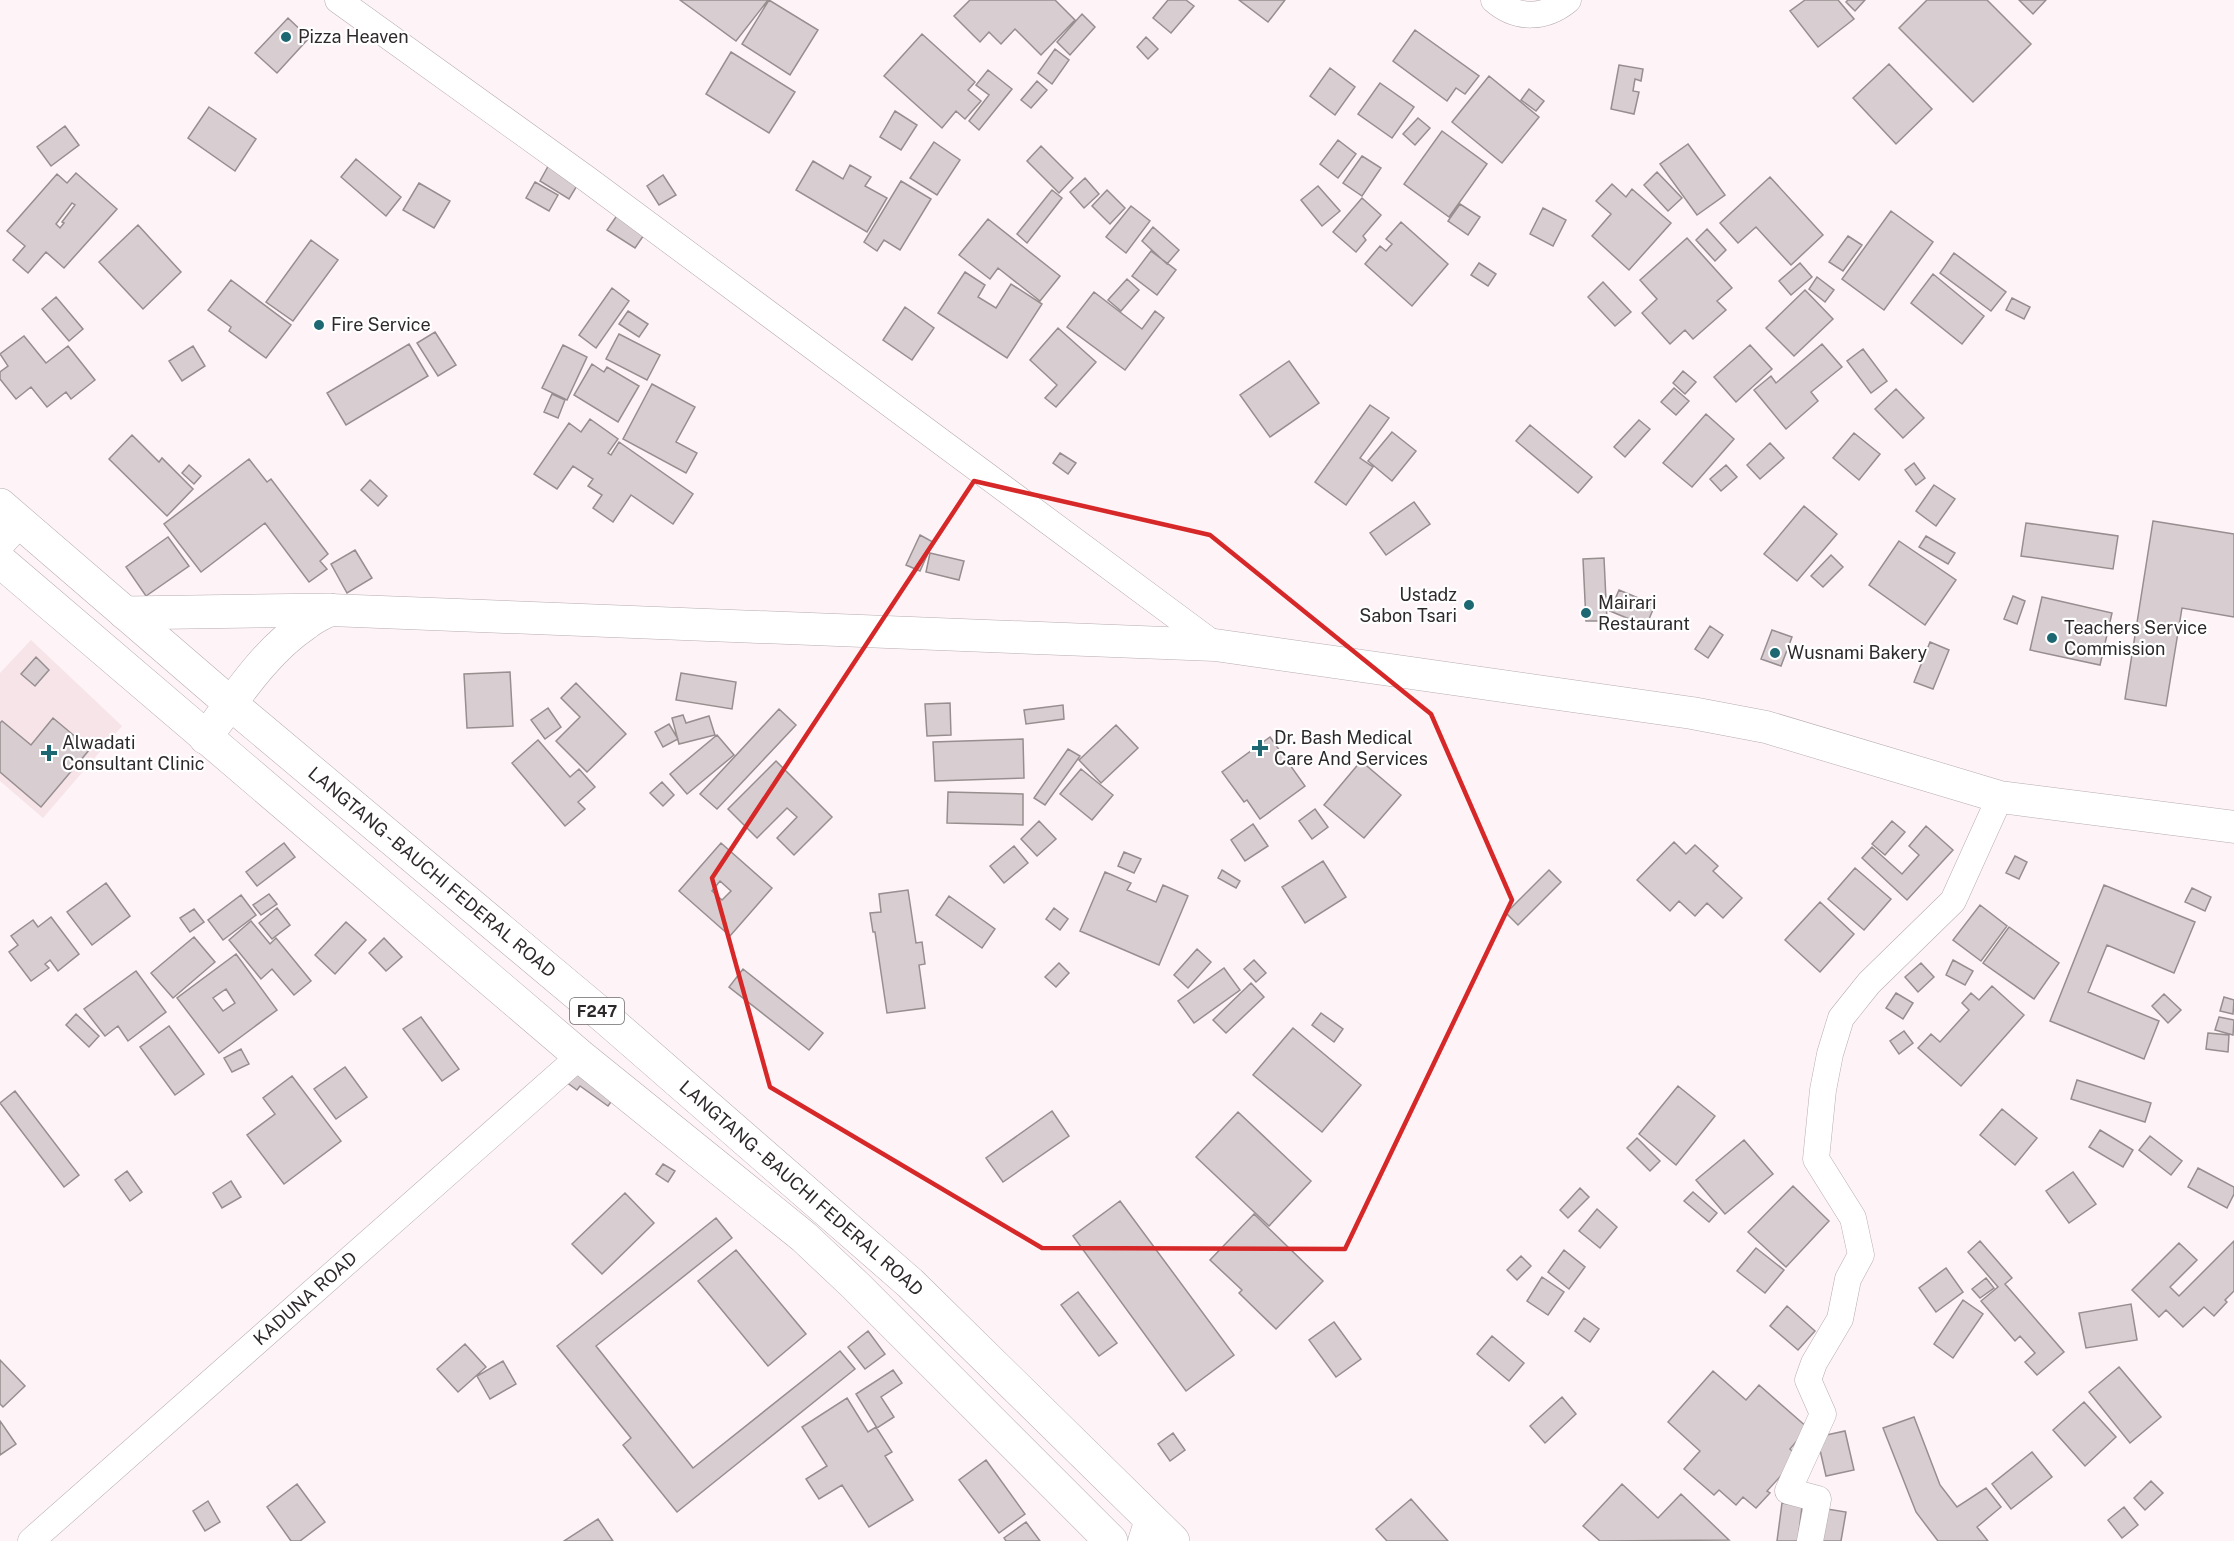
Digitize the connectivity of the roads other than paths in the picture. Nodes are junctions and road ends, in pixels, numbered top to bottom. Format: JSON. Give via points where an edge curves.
{"nodes":[{"id":1,"x":338,"y":0,"type":"edge"},
{"id":2,"x":1494,"y":0,"type":"edge"},
{"id":3,"x":1568,"y":0,"type":"edge"},
{"id":4,"x":7,"y":524,"type":"edge"},
{"id":5,"x":0,"y":561,"type":"edge"},
{"id":6,"x":330,"y":610,"type":"junction"},
{"id":7,"x":125,"y":613,"type":"junction"},
{"id":8,"x":1215,"y":645,"type":"junction"},
{"id":9,"x":231,"y":704,"type":"junction"},
{"id":10,"x":205,"y":738,"type":"junction"},
{"id":11,"x":2000,"y":797,"type":"junction"},
{"id":12,"x":2234,"y":827,"type":"edge"},
{"id":13,"x":580,"y":1056,"type":"junction"},
{"id":14,"x":1145,"y":1529,"type":"edge"},
{"id":15,"x":1103,"y":1538,"type":"edge"},
{"id":16,"x":32,"y":1541,"type":"edge"},
{"id":17,"x":1173,"y":1541,"type":"edge"},
{"id":18,"x":1810,"y":1541,"type":"edge"}],
"edges":[{"from":1,"to":8,"type":"street","via":[[597,186]]},
{"from":2,"to":3,"type":"street","via":[[1521,16],[1544,14]]},
{"from":4,"to":7,"type":"main road","name":"LANGTANG - BAUCHI FEDERAL ROAD","number":"F247"},
{"from":5,"to":10,"type":"main road","name":"LANGTANG - BAUCHI FEDERAL ROAD","number":"F247"},
{"from":6,"to":7,"type":"main road"},
{"from":6,"to":8,"type":"street"},
{"from":6,"to":9,"type":"street","via":[[285,640]]},
{"from":7,"to":9,"type":"main road","name":"LANGTANG - BAUCHI FEDERAL ROAD","number":"F247"},
{"from":8,"to":11,"type":"street","via":[[1766,727]]},
{"from":9,"to":10,"type":"street"},
{"from":9,"to":14,"type":"main road","name":"LANGTANG - BAUCHI FEDERAL ROAD","number":"F247","via":[[606,1019],[910,1282]]},
{"from":10,"to":13,"type":"main road","name":"LANGTANG - BAUCHI FEDERAL ROAD","number":"F247"},
{"from":11,"to":12,"type":"street"},
{"from":11,"to":18,"type":"street","via":[[1953,901],[1869,983],[1841,1018],[1830,1054],[1816,1159],[1853,1218],[1861,1255],[1848,1279],[1840,1319],[1808,1380],[1823,1414],[1788,1491],[1818,1499]]},
{"from":13,"to":15,"type":"main road","name":"LANGTANG - BAUCHI FEDERAL ROAD","number":"F247","via":[[804,1237]]},
{"from":13,"to":16,"type":"street","name":"KADUNA ROAD"},
{"from":14,"to":17,"type":"main road","name":"LANGTANG - BAUCHI FEDERAL ROAD","number":"F247"}]}
